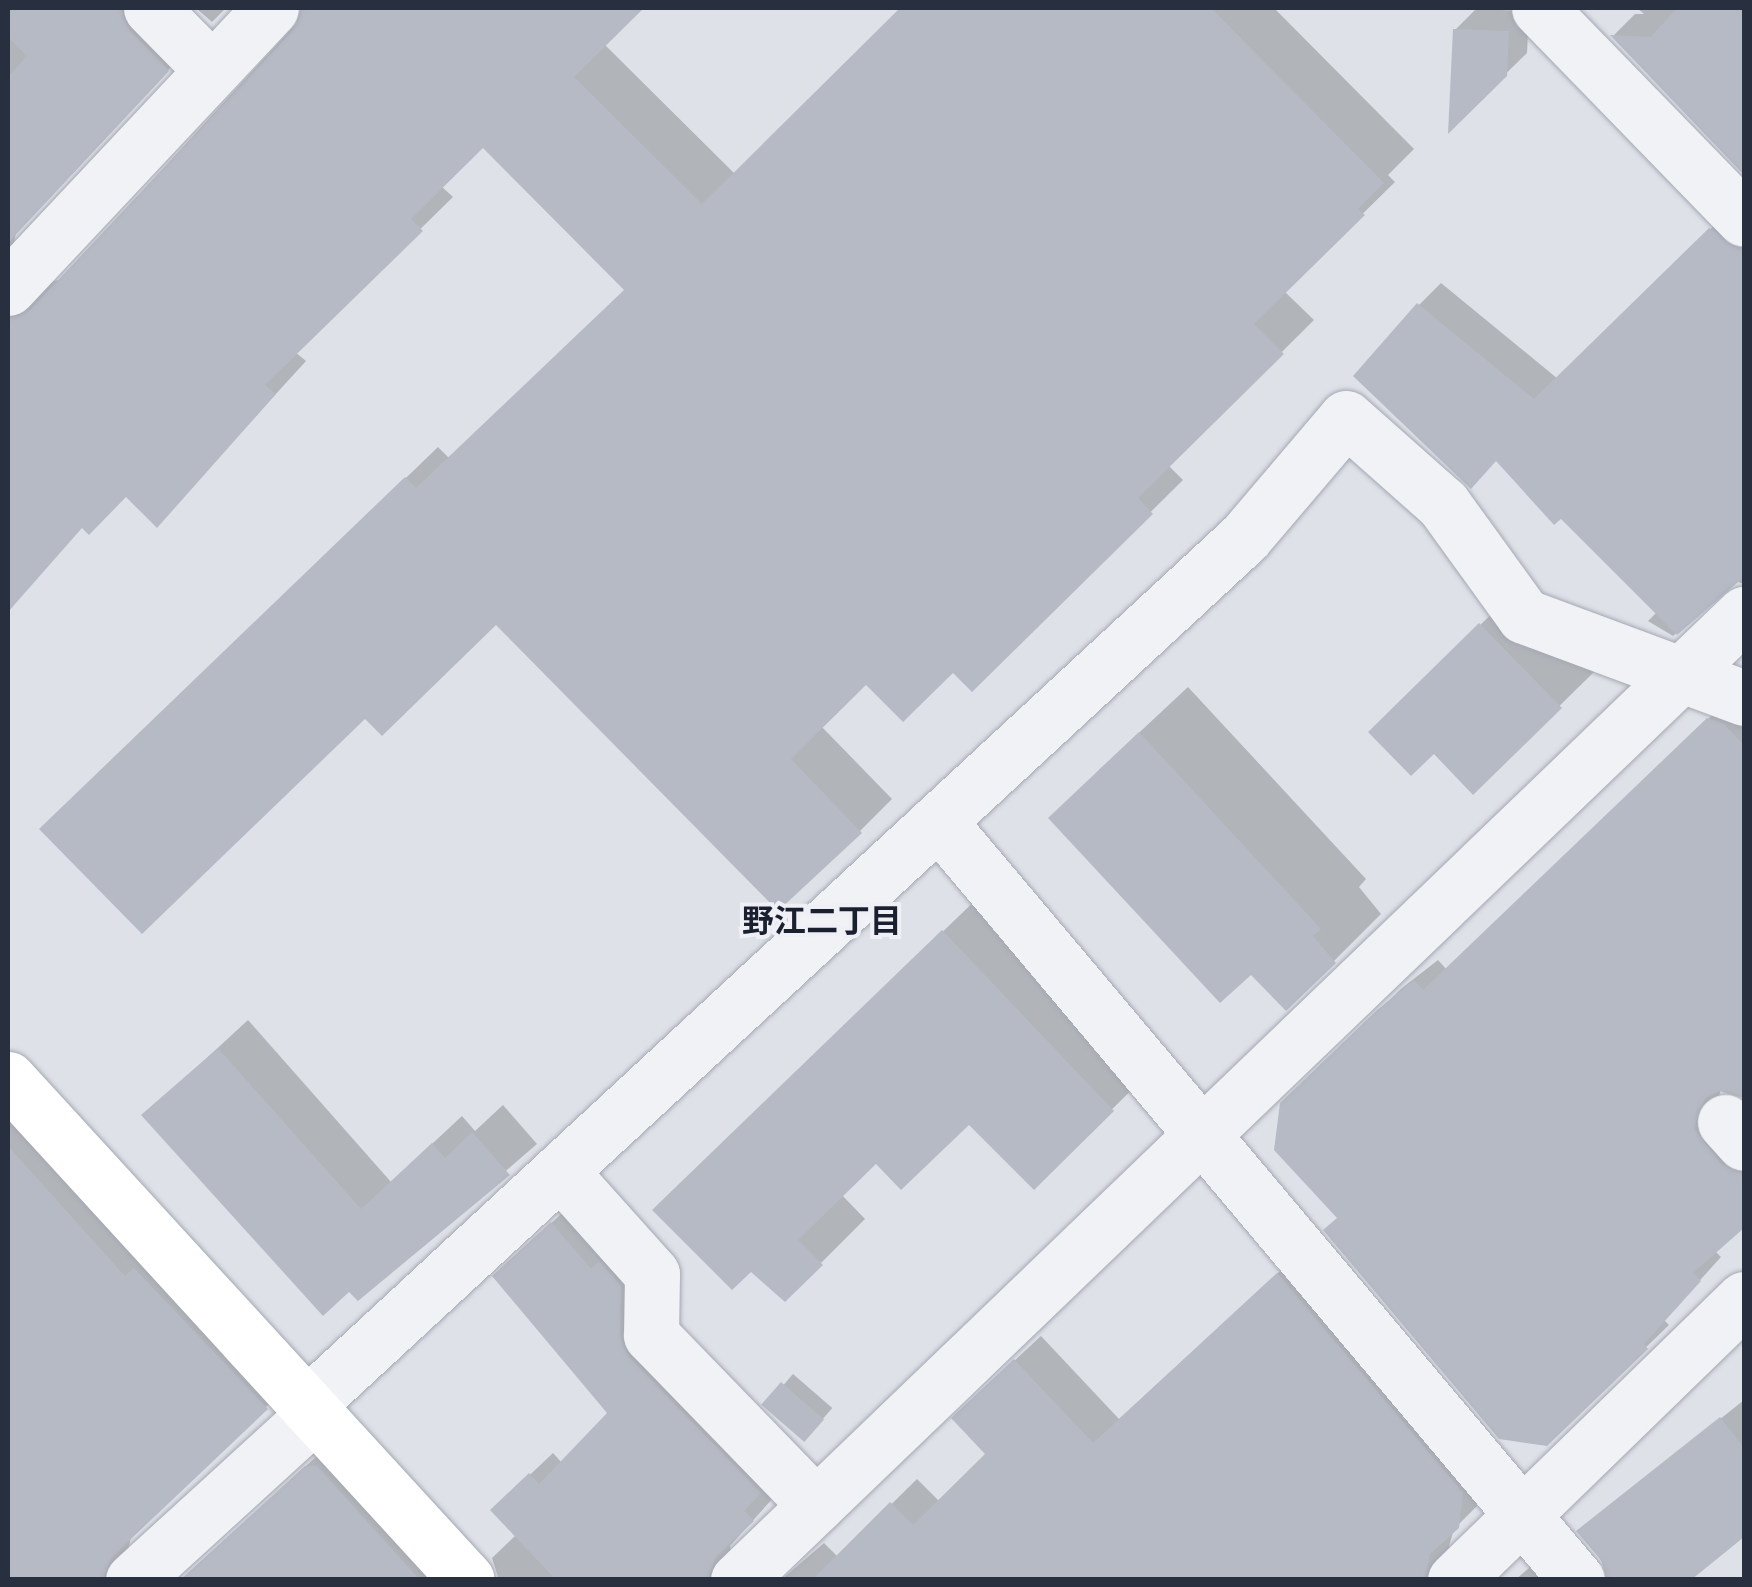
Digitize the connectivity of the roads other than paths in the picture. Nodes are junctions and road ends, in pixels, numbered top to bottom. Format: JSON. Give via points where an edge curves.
{"nodes":[{"id":1,"x":151,"y":8,"type":"edge"},
{"id":2,"x":272,"y":8,"type":"edge"},
{"id":3,"x":1539,"y":8,"type":"edge"},
{"id":4,"x":212,"y":70,"type":"junction"},
{"id":5,"x":1744,"y":219,"type":"edge"},
{"id":6,"x":8,"y":288,"type":"edge"},
{"id":7,"x":1744,"y":614,"type":"edge"},
{"id":8,"x":1678,"y":676,"type":"junction"},
{"id":9,"x":1744,"y":698,"type":"edge"},
{"id":10,"x":938,"y":821,"type":"junction"},
{"id":11,"x":8,"y":1079,"type":"edge"},
{"id":12,"x":1202,"y":1136,"type":"junction"},
{"id":13,"x":560,"y":1171,"type":"junction"},
{"id":14,"x":1744,"y":1299,"type":"edge"},
{"id":15,"x":311,"y":1409,"type":"junction"},
{"id":16,"x":816,"y":1505,"type":"junction"},
{"id":17,"x":1522,"y":1514,"type":"junction"},
{"id":18,"x":133,"y":1580,"type":"edge"},
{"id":19,"x":467,"y":1580,"type":"edge"},
{"id":20,"x":738,"y":1580,"type":"edge"},
{"id":21,"x":1455,"y":1580,"type":"edge"},
{"id":22,"x":1577,"y":1580,"type":"edge"}],
"edges":[{"from":1,"to":4,"type":"street"},
{"from":2,"to":4,"type":"street"},
{"from":3,"to":5,"type":"street"},
{"from":4,"to":6,"type":"street"},
{"from":7,"to":8,"type":"street"},
{"from":8,"to":9,"type":"street"},
{"from":8,"to":10,"type":"street","via":[[1524,616],[1443,504],[1346,418],[1244,538]]},
{"from":8,"to":12,"type":"street"},
{"from":10,"to":12,"type":"street"},
{"from":10,"to":13,"type":"street"},
{"from":11,"to":15,"type":"street"},
{"from":12,"to":16,"type":"street"},
{"from":12,"to":17,"type":"street"},
{"from":13,"to":15,"type":"street"},
{"from":13,"to":16,"type":"street","via":[[652,1274],[651,1335]]},
{"from":14,"to":17,"type":"street"},
{"from":15,"to":18,"type":"street"},
{"from":15,"to":19,"type":"street"},
{"from":16,"to":20,"type":"street"},
{"from":17,"to":21,"type":"street"},
{"from":17,"to":22,"type":"street"}]}
